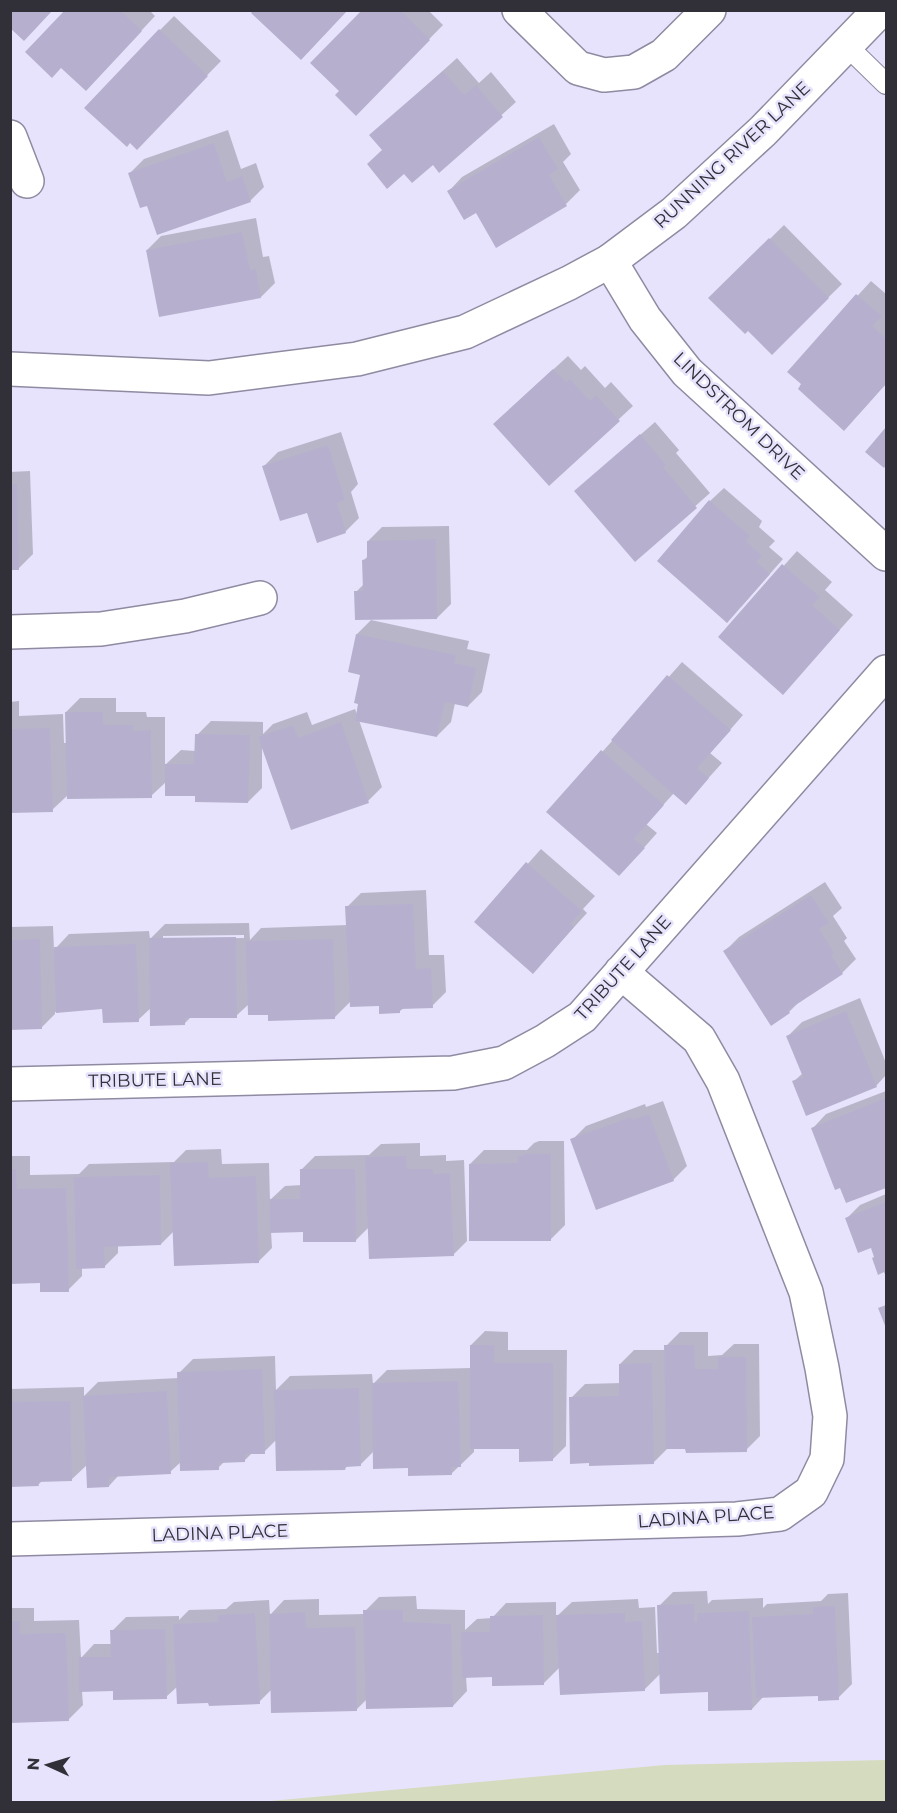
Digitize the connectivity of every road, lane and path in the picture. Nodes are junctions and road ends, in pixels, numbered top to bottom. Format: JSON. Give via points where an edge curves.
{"nodes":[{"id":1,"x":519,"y":10,"type":"edge"},
{"id":2,"x":709,"y":10,"type":"edge"},
{"id":3,"x":880,"y":10,"type":"edge"},
{"id":4,"x":846,"y":45,"type":"junction"},
{"id":5,"x":886,"y":84,"type":"edge"},
{"id":6,"x":10,"y":137,"type":"edge"},
{"id":7,"x":27,"y":181,"type":"dead end"},
{"id":8,"x":610,"y":261,"type":"junction"},
{"id":9,"x":10,"y":369,"type":"edge"},
{"id":10,"x":886,"y":554,"type":"edge"},
{"id":11,"x":260,"y":598,"type":"dead end"},
{"id":12,"x":10,"y":632,"type":"edge"},
{"id":13,"x":886,"y":672,"type":"edge"},
{"id":14,"x":621,"y":972,"type":"junction"},
{"id":15,"x":10,"y":1084,"type":"edge"},
{"id":16,"x":10,"y":1539,"type":"edge"}],
"edges":[{"from":1,"to":2,"type":"street","via":[[579,68],[604,75],[634,72],[664,55]]},
{"from":3,"to":4,"type":"street","name":"RUNNING RIVER LANE"},
{"from":4,"to":5,"type":"lane"},
{"from":4,"to":8,"type":"street","name":"RUNNING RIVER LANE","via":[[763,131],[674,213]]},
{"from":6,"to":7,"type":"street"},
{"from":8,"to":9,"type":"street","name":"RUNNING RIVER LANE","via":[[465,332],[357,359],[209,378]]},
{"from":8,"to":10,"type":"street","name":"LINDSTROM DRIVE","via":[[645,319],[687,372]]},
{"from":11,"to":12,"type":"street","via":[[185,616],[101,629]]},
{"from":13,"to":14,"type":"street","name":"TRIBUTE LANE"},
{"from":14,"to":15,"type":"street","name":"TRIBUTE LANE","via":[[582,1017],[504,1063],[453,1072]]},
{"from":14,"to":16,"type":"street","name":"LADINA PLACE","via":[[699,1039],[723,1080],[806,1292],[830,1416],[826,1459],[811,1492],[780,1514],[737,1519]]}]}
